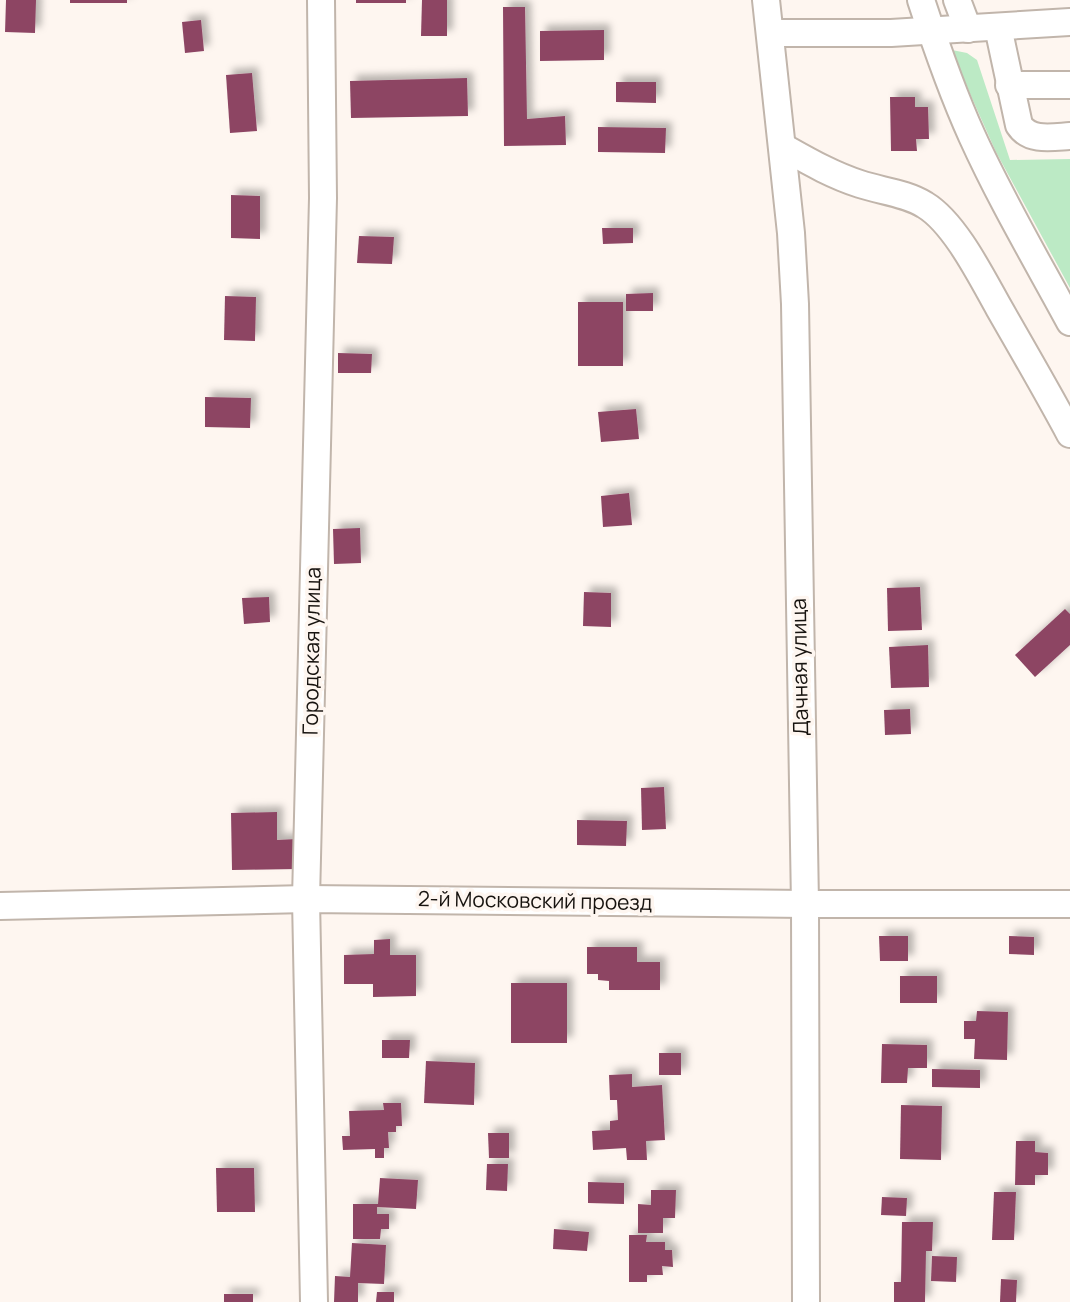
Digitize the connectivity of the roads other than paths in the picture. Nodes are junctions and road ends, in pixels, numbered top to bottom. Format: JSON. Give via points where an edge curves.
{"nodes":[{"id":1,"x":321,"y":0,"type":"edge"},
{"id":2,"x":766,"y":0,"type":"edge"},
{"id":3,"x":921,"y":0,"type":"edge"},
{"id":4,"x":957,"y":0,"type":"edge"},
{"id":5,"x":1034,"y":12,"type":"edge"},
{"id":6,"x":1070,"y":22,"type":"edge"},
{"id":7,"x":998,"y":27,"type":"junction"},
{"id":8,"x":968,"y":29,"type":"junction"},
{"id":9,"x":931,"y":31,"type":"junction"},
{"id":10,"x":770,"y":33,"type":"junction"},
{"id":11,"x":1009,"y":85,"type":"junction"},
{"id":12,"x":1070,"y":85,"type":"edge"},
{"id":13,"x":1070,"y":136,"type":"edge"},
{"id":14,"x":783,"y":147,"type":"junction"},
{"id":15,"x":1070,"y":322,"type":"edge"},
{"id":16,"x":1070,"y":433,"type":"edge"},
{"id":17,"x":306,"y":899,"type":"junction"},
{"id":18,"x":805,"y":904,"type":"junction"},
{"id":19,"x":1070,"y":904,"type":"edge"},
{"id":20,"x":0,"y":906,"type":"edge"},
{"id":21,"x":314,"y":1302,"type":"edge"},
{"id":22,"x":806,"y":1302,"type":"edge"}],
"edges":[{"from":1,"to":17,"type":"street","name":"Городская улица","via":[[323,198]]},
{"from":2,"to":10,"type":"street","name":"Дачная улица"},
{"from":3,"to":9,"type":"street"},
{"from":4,"to":8,"type":"street"},
{"from":5,"to":6,"type":"street"},
{"from":5,"to":7,"type":"street"},
{"from":7,"to":8,"type":"street"},
{"from":7,"to":11,"type":"street"},
{"from":8,"to":9,"type":"street"},
{"from":9,"to":10,"type":"street"},
{"from":9,"to":15,"type":"street","via":[[980,154]]},
{"from":10,"to":14,"type":"street","name":"Дачная улица"},
{"from":11,"to":12,"type":"street"},
{"from":11,"to":13,"type":"street","via":[[1019,125],[1026,133]]},
{"from":14,"to":16,"type":"street","via":[[847,179],[909,197],[940,216],[982,279]]},
{"from":14,"to":18,"type":"street","name":"Дачная улица","via":[[795,304]]},
{"from":17,"to":18,"type":"street","name":"2-й Московский проезд"},
{"from":17,"to":20,"type":"street","name":"2-й Московский проезд"},
{"from":17,"to":21,"type":"street","name":"Городская улица"},
{"from":18,"to":19,"type":"street","name":"2-й Московский проезд"},
{"from":18,"to":22,"type":"street","name":"Дачная улица"}]}
